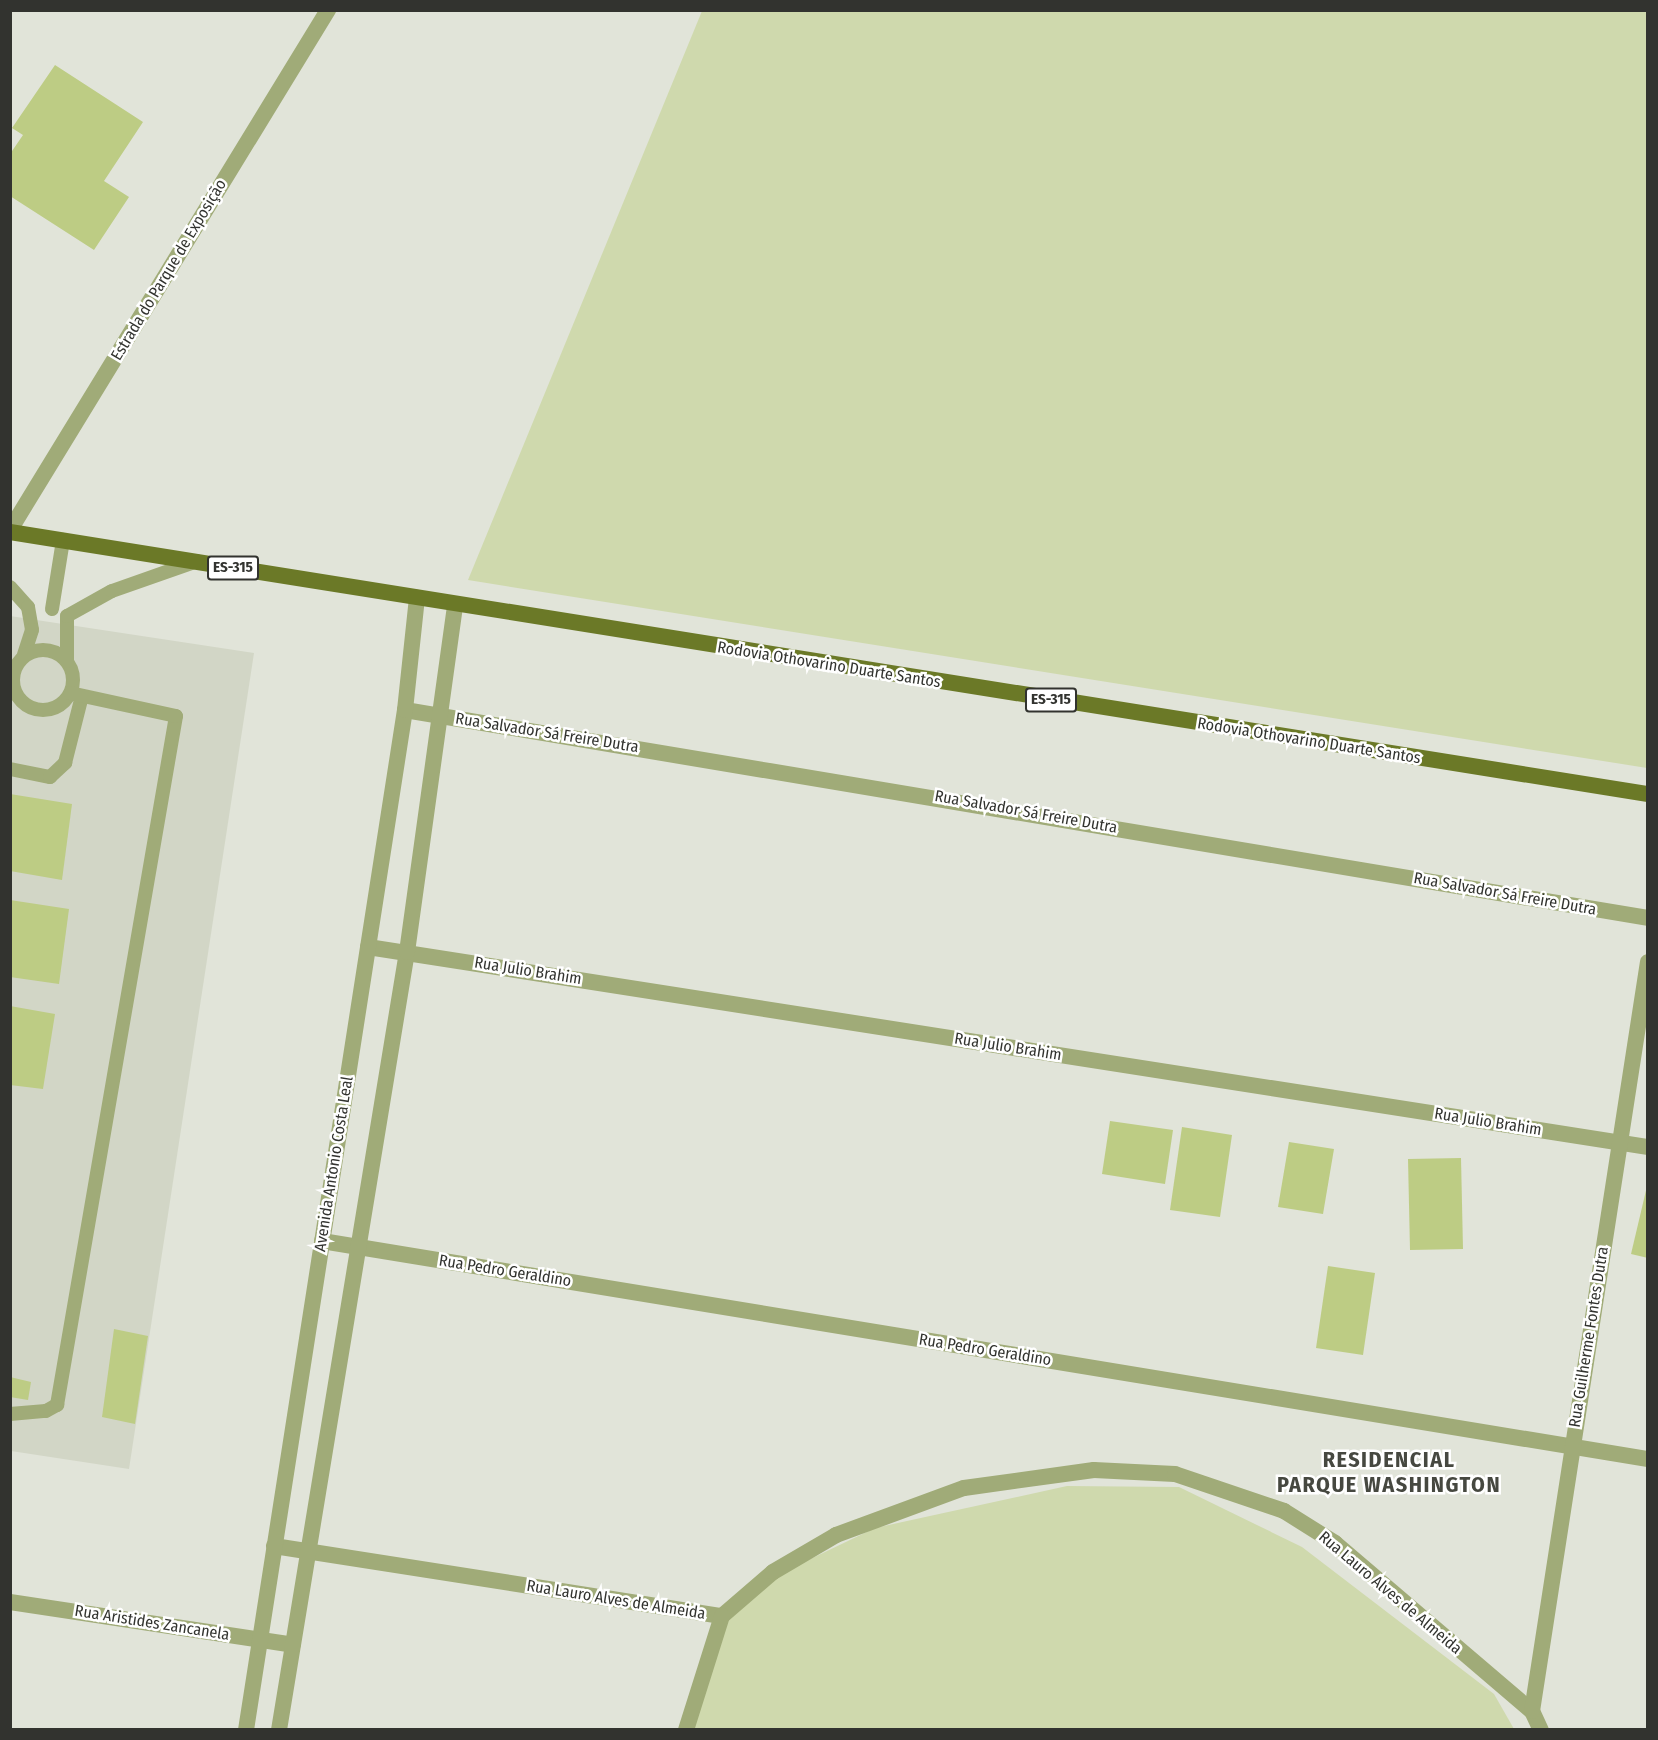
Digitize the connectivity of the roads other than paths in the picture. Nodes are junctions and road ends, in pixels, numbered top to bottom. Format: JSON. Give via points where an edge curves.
{"nodes":[{"id":1,"x":328,"y":10,"type":"edge"},
{"id":2,"x":10,"y":531,"type":"edge"},
{"id":3,"x":63,"y":540,"type":"junction"},
{"id":4,"x":197,"y":561,"type":"junction"},
{"id":5,"x":10,"y":587,"type":"edge"},
{"id":6,"x":417,"y":598,"type":"junction"},
{"id":7,"x":455,"y":606,"type":"junction"},
{"id":8,"x":28,"y":607,"type":"junction"},
{"id":9,"x":52,"y":609,"type":"junction"},
{"id":10,"x":70,"y":614,"type":"junction"},
{"id":11,"x":24,"y":655,"type":"junction"},
{"id":12,"x":67,"y":661,"type":"junction"},
{"id":13,"x":12,"y":687,"type":"edge"},
{"id":14,"x":76,"y":695,"type":"junction"},
{"id":15,"x":405,"y":710,"type":"junction"},
{"id":16,"x":438,"y":716,"type":"junction"},
{"id":17,"x":10,"y":770,"type":"edge"},
{"id":18,"x":1647,"y":794,"type":"edge"},
{"id":19,"x":1647,"y":918,"type":"edge"},
{"id":20,"x":368,"y":947,"type":"junction"},
{"id":21,"x":407,"y":952,"type":"junction"},
{"id":22,"x":1647,"y":962,"type":"edge"},
{"id":23,"x":1621,"y":1143,"type":"junction"},
{"id":24,"x":1647,"y":1147,"type":"edge"},
{"id":25,"x":322,"y":1241,"type":"junction"},
{"id":26,"x":357,"y":1246,"type":"junction"},
{"id":27,"x":10,"y":1414,"type":"edge"},
{"id":28,"x":1571,"y":1448,"type":"junction"},
{"id":29,"x":1647,"y":1459,"type":"edge"},
{"id":30,"x":274,"y":1546,"type":"junction"},
{"id":31,"x":308,"y":1552,"type":"junction"},
{"id":32,"x":10,"y":1602,"type":"edge"},
{"id":33,"x":722,"y":1616,"type":"junction"},
{"id":34,"x":261,"y":1640,"type":"junction"},
{"id":35,"x":293,"y":1645,"type":"junction"},
{"id":36,"x":1532,"y":1711,"type":"junction"},
{"id":37,"x":246,"y":1730,"type":"edge"},
{"id":38,"x":279,"y":1730,"type":"edge"},
{"id":39,"x":686,"y":1730,"type":"edge"},
{"id":40,"x":1541,"y":1730,"type":"edge"}],
"edges":[{"from":1,"to":2,"type":"street","name":"Estrada do Parque de Exposição"},
{"from":2,"to":3,"type":"main road","name":"Rodovia Othovarino Duarte Santos","number":"ES-315"},
{"from":3,"to":4,"type":"main road","name":"Rodovia Othovarino Duarte Santos","number":"ES-315"},
{"from":3,"to":9,"type":"lane"},
{"from":4,"to":6,"type":"main road","name":"Rodovia Othovarino Duarte Santos","number":"ES-315"},
{"from":4,"to":10,"type":"lane","via":[[112,591]]},
{"from":5,"to":8,"type":"lane"},
{"from":6,"to":7,"type":"main road","name":"Rodovia Othovarino Duarte Santos","number":"ES-315"},
{"from":6,"to":15,"type":"street","name":"Avenida Antonio Costa Leal"},
{"from":7,"to":16,"type":"street"},
{"from":7,"to":18,"type":"main road","name":"Rodovia Othovarino Duarte Santos","number":"ES-315"},
{"from":8,"to":9,"type":"lane"},
{"from":8,"to":11,"type":"lane","via":[[32,630]]},
{"from":9,"to":10,"type":"lane"},
{"from":10,"to":12,"type":"lane","via":[[65,640]]},
{"from":11,"to":12,"type":"lane","via":[[47,650]]},
{"from":11,"to":13,"type":"lane","via":[[12,675]]},
{"from":12,"to":14,"type":"lane"},
{"from":13,"to":14,"type":"lane","via":[[19,698],[39,710],[51,709]]},
{"from":14,"to":17,"type":"lane","via":[[65,763],[50,777]]},
{"from":14,"to":27,"type":"lane","via":[[176,716],[57,1405],[46,1411]]},
{"from":15,"to":16,"type":"street","name":"Rua Salvador Sá Freire Dutra"},
{"from":15,"to":20,"type":"street","name":"Avenida Antonio Costa Leal"},
{"from":16,"to":19,"type":"street","name":"Rua Salvador Sá Freire Dutra"},
{"from":16,"to":21,"type":"street"},
{"from":20,"to":21,"type":"street","name":"Rua Julio Brahim"},
{"from":20,"to":25,"type":"street","name":"Avenida Antonio Costa Leal"},
{"from":21,"to":23,"type":"street","name":"Rua Julio Brahim"},
{"from":21,"to":26,"type":"street"},
{"from":22,"to":23,"type":"street","name":"Rua Guilherme Fontes Dutra"},
{"from":23,"to":24,"type":"street","name":"Rua Julio Brahim"},
{"from":23,"to":28,"type":"street","name":"Rua Guilherme Fontes Dutra"},
{"from":25,"to":26,"type":"street","name":"Rua Pedro Geraldino"},
{"from":25,"to":30,"type":"street","name":"Avenida Antonio Costa Leal"},
{"from":26,"to":28,"type":"street","name":"Rua Pedro Geraldino"},
{"from":26,"to":31,"type":"street"},
{"from":28,"to":29,"type":"street","name":"Rua Pedro Geraldino"},
{"from":28,"to":36,"type":"street","name":"Rua Guilherme Fontes Dutra"},
{"from":30,"to":31,"type":"street","name":"Rua Lauro Alves de Almeida"},
{"from":30,"to":34,"type":"street","name":"Avenida Antonio Costa Leal"},
{"from":31,"to":33,"type":"street","name":"Rua Lauro Alves de Almeida"},
{"from":31,"to":35,"type":"street"},
{"from":32,"to":34,"type":"street","name":"Rua Aristides Zancanela"},
{"from":33,"to":36,"type":"street","name":"Rua Lauro Alves de Almeida","via":[[773,1572],[836,1535],[964,1488],[1094,1470],[1175,1474],[1284,1510],[1335,1543]]},
{"from":33,"to":39,"type":"street"},
{"from":34,"to":35,"type":"street","name":"Rua Aristides Zancanela"},
{"from":34,"to":37,"type":"street","name":"Avenida Antonio Costa Leal"},
{"from":35,"to":38,"type":"street"},
{"from":36,"to":40,"type":"street"}]}
